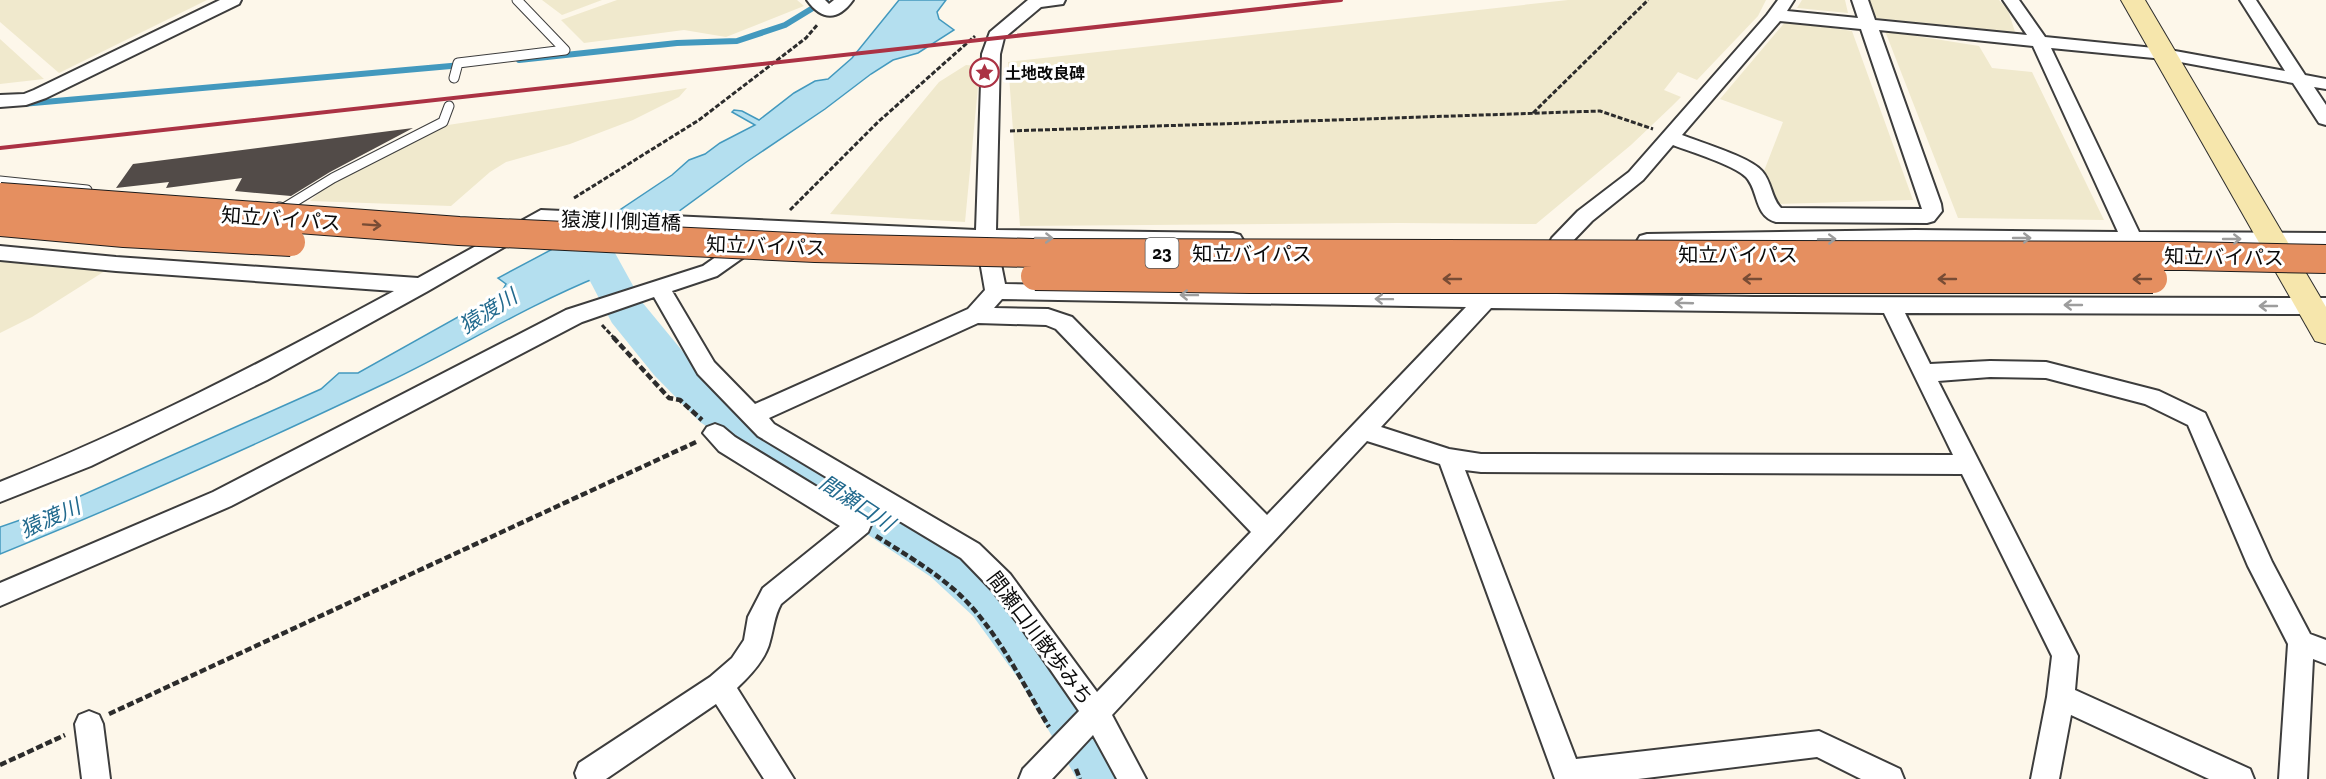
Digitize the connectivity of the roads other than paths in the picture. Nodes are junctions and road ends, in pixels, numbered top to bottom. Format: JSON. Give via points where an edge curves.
{"nodes":[{"id":1,"x":233,"y":0,"type":"edge"},
{"id":2,"x":517,"y":0,"type":"edge"},
{"id":3,"x":815,"y":0,"type":"edge"},
{"id":4,"x":845,"y":0,"type":"edge"},
{"id":5,"x":1057,"y":0,"type":"edge"},
{"id":6,"x":1786,"y":0,"type":"edge"},
{"id":7,"x":1860,"y":0,"type":"edge"},
{"id":8,"x":2011,"y":0,"type":"edge"},
{"id":9,"x":2133,"y":0,"type":"edge"},
{"id":10,"x":2248,"y":0,"type":"edge"},
{"id":11,"x":1030,"y":1,"type":"edge"},
{"id":12,"x":1776,"y":15,"type":"junction"},
{"id":13,"x":1867,"y":23,"type":"junction"},
{"id":14,"x":987,"y":25,"type":"road end"},
{"id":15,"x":2040,"y":42,"type":"junction"},
{"id":16,"x":2164,"y":54,"type":"junction"},
{"id":17,"x":454,"y":78,"type":"dead end"},
{"id":18,"x":2299,"y":79,"type":"junction"},
{"id":19,"x":2326,"y":84,"type":"edge"},
{"id":20,"x":0,"y":101,"type":"edge"},
{"id":21,"x":449,"y":106,"type":"dead end"},
{"id":22,"x":2326,"y":119,"type":"edge"},
{"id":23,"x":1670,"y":137,"type":"junction"},
{"id":24,"x":0,"y":181,"type":"edge"},
{"id":25,"x":94,"y":190,"type":"dead end"},
{"id":26,"x":0,"y":197,"type":"edge"},
{"id":27,"x":272,"y":207,"type":"dead end"},
{"id":28,"x":0,"y":222,"type":"edge"},
{"id":29,"x":773,"y":227,"type":"junction"},
{"id":30,"x":986,"y":237,"type":"junction"},
{"id":31,"x":2132,"y":238,"type":"junction"},
{"id":32,"x":2271,"y":239,"type":"junction"},
{"id":33,"x":2326,"y":240,"type":"edge"},
{"id":34,"x":1489,"y":242,"type":"junction"},
{"id":35,"x":1559,"y":243,"type":"junction"},
{"id":36,"x":0,"y":253,"type":"edge"},
{"id":37,"x":2326,"y":259,"type":"edge"},
{"id":38,"x":421,"y":286,"type":"junction"},
{"id":39,"x":659,"y":288,"type":"junction"},
{"id":40,"x":996,"y":291,"type":"junction"},
{"id":41,"x":2321,"y":298,"type":"edge"},
{"id":42,"x":1556,"y":300,"type":"junction"},
{"id":43,"x":1485,"y":301,"type":"junction"},
{"id":44,"x":1890,"y":304,"type":"junction"},
{"id":45,"x":976,"y":315,"type":"junction"},
{"id":46,"x":2326,"y":333,"type":"edge"},
{"id":47,"x":1923,"y":373,"type":"junction"},
{"id":48,"x":754,"y":415,"type":"junction"},
{"id":49,"x":1363,"y":430,"type":"junction"},
{"id":50,"x":715,"y":433,"type":"road end"},
{"id":51,"x":1449,"y":458,"type":"junction"},
{"id":52,"x":1970,"y":465,"type":"junction"},
{"id":53,"x":0,"y":492,"type":"edge"},
{"id":54,"x":1267,"y":532,"type":"junction"},
{"id":55,"x":0,"y":595,"type":"edge"},
{"id":56,"x":2301,"y":643,"type":"junction"},
{"id":57,"x":2326,"y":652,"type":"edge"},
{"id":58,"x":720,"y":686,"type":"junction"},
{"id":59,"x":2061,"y":697,"type":"junction"},
{"id":60,"x":1095,"y":714,"type":"junction"},
{"id":61,"x":89,"y":724,"type":"road end"},
{"id":62,"x":772,"y":776,"type":"edge"},
{"id":63,"x":96,"y":779,"type":"edge"},
{"id":64,"x":592,"y":779,"type":"edge"},
{"id":65,"x":1033,"y":779,"type":"edge"},
{"id":66,"x":1132,"y":779,"type":"edge"},
{"id":67,"x":1890,"y":779,"type":"edge"},
{"id":68,"x":2045,"y":779,"type":"edge"},
{"id":69,"x":2240,"y":779,"type":"edge"},
{"id":70,"x":2293,"y":779,"type":"edge"}],
"edges":[{"from":1,"to":20,"type":"street","via":[[40,94]]},
{"from":2,"to":17,"type":"lane","via":[[565,50],[458,63]]},
{"from":3,"to":4,"type":"street","via":[[829,12]]},
{"from":5,"to":11,"type":"street"},
{"from":6,"to":12,"type":"street"},
{"from":7,"to":13,"type":"street"},
{"from":8,"to":15,"type":"street"},
{"from":9,"to":16,"type":"street"},
{"from":10,"to":18,"type":"street"},
{"from":11,"to":14,"type":"street"},
{"from":11,"to":30,"type":"street","via":[[996,36],[991,54]]},
{"from":12,"to":13,"type":"street"},
{"from":12,"to":23,"type":"street"},
{"from":13,"to":15,"type":"street"},
{"from":13,"to":23,"type":"street","via":[[1931,204],[1932,211],[1927,216],[1776,215],[1768,208],[1762,183],[1747,168]]},
{"from":15,"to":16,"type":"street"},
{"from":15,"to":31,"type":"street"},
{"from":16,"to":18,"type":"street"},
{"from":16,"to":32,"type":"street"},
{"from":18,"to":19,"type":"street"},
{"from":18,"to":22,"type":"street"},
{"from":21,"to":27,"type":"lane","via":[[443,122],[333,178],[284,208]]},
{"from":23,"to":35,"type":"street","via":[[1636,176],[1585,216]]},
{"from":24,"to":25,"type":"lane"},
{"from":26,"to":37,"type":"highway","name":"知立バイパス","number":"23","one_way":true,"bridge":true,"via":[[399,227],[815,248],[1044,253]]},
{"from":41,"to":28,"type":"highway","name":"知立バイパス","number":"23","one_way":true,"bridge":true,"via":[[2202,279],[1250,279],[1023,275],[635,262],[124,233]]},
{"from":29,"to":30,"type":"street","name":"猿渡川側道橋"},
{"from":29,"to":38,"type":"street","name":"猿渡川側道橋","via":[[541,217]]},
{"from":29,"to":39,"type":"street","via":[[710,271]]},
{"from":30,"to":34,"type":"street","name":"猿渡川側道橋","one_way":true},
{"from":30,"to":40,"type":"street"},
{"from":31,"to":32,"type":"street","name":"猿渡川側道橋","one_way":true},
{"from":35,"to":31,"type":"street","name":"猿渡川側道橋","one_way":true},
{"from":32,"to":33,"type":"street","name":"猿渡川側道橋"},
{"from":32,"to":41,"type":"street"},
{"from":34,"to":35,"type":"street","name":"猿渡川側道橋"},
{"from":34,"to":43,"type":"street"},
{"from":35,"to":42,"type":"street"},
{"from":36,"to":38,"type":"street"},
{"from":38,"to":53,"type":"street","via":[[146,430]]},
{"from":39,"to":48,"type":"street","name":"間瀬口川散歩みち","via":[[706,368]]},
{"from":39,"to":55,"type":"street","via":[[574,316],[222,499]]},
{"from":43,"to":40,"type":"street","one_way":true},
{"from":40,"to":45,"type":"street"},
{"from":41,"to":44,"type":"street","one_way":true},
{"from":41,"to":46,"type":"street"},
{"from":42,"to":43,"type":"street"},
{"from":44,"to":42,"type":"street","one_way":true},
{"from":43,"to":49,"type":"street"},
{"from":44,"to":47,"type":"street"},
{"from":45,"to":48,"type":"street"},
{"from":45,"to":54,"type":"street","via":[[1048,317],[1064,323]]},
{"from":47,"to":52,"type":"street"},
{"from":47,"to":56,"type":"street","via":[[2046,370],[2151,397],[2197,419],[2261,567]]},
{"from":48,"to":60,"type":"street","name":"間瀬口川散歩みち","via":[[766,430],[970,551],[1030,619]]},
{"from":49,"to":51,"type":"street"},
{"from":49,"to":54,"type":"street"},
{"from":50,"to":58,"type":"street","via":[[859,525],[772,596],[761,617],[757,643],[741,667]]},
{"from":51,"to":52,"type":"street","via":[[1481,464]]},
{"from":51,"to":67,"type":"street","via":[[1567,774],[1819,744]]},
{"from":52,"to":59,"type":"street","via":[[2065,656]]},
{"from":54,"to":60,"type":"street"},
{"from":56,"to":57,"type":"street"},
{"from":56,"to":70,"type":"street"},
{"from":58,"to":62,"type":"street"},
{"from":58,"to":64,"type":"street","via":[[589,773]]},
{"from":59,"to":68,"type":"street"},
{"from":59,"to":69,"type":"street"},
{"from":60,"to":65,"type":"street"},
{"from":60,"to":66,"type":"street","name":"間瀬口川散歩みち"},
{"from":61,"to":63,"type":"street"}]}
